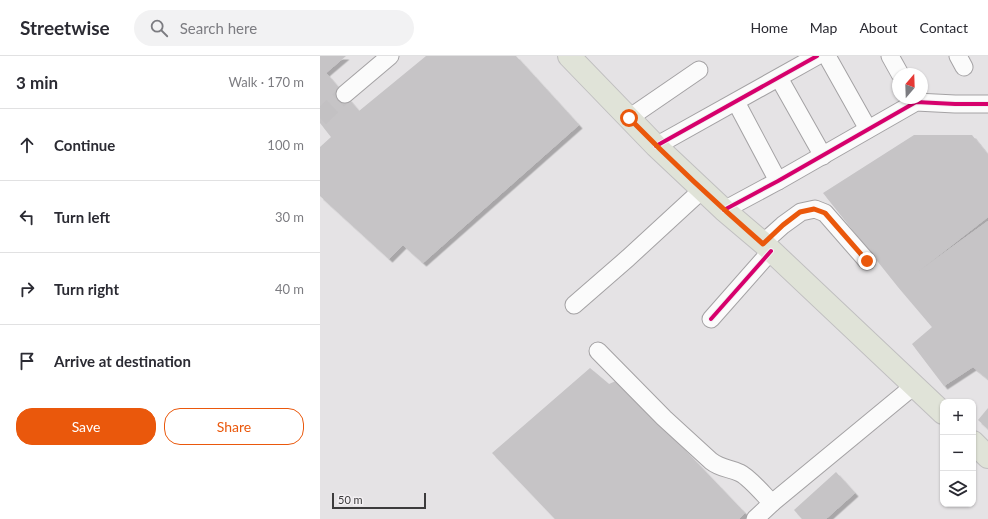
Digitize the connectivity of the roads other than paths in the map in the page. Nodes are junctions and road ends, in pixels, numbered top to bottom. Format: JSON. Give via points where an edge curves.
{"nodes":[{"id":1,"x":390,"y":56,"type":"edge"},
{"id":2,"x":569,"y":56,"type":"edge"},
{"id":3,"x":817,"y":56,"type":"edge"},
{"id":4,"x":827,"y":56,"type":"edge"},
{"id":5,"x":890,"y":56,"type":"edge"},
{"id":6,"x":897,"y":68,"type":"edge"},
{"id":7,"x":698,"y":70,"type":"dead end"},
{"id":8,"x":779,"y":78,"type":"junction"},
{"id":9,"x":345,"y":94,"type":"tunnel mouth"},
{"id":10,"x":928,"y":101,"type":"edge"},
{"id":11,"x":736,"y":102,"type":"junction"},
{"id":12,"x":909,"y":104,"type":"edge"},
{"id":13,"x":988,"y":104,"type":"edge"},
{"id":14,"x":629,"y":118,"type":"junction"},
{"id":15,"x":868,"y":129,"type":"junction"},
{"id":16,"x":656,"y":146,"type":"junction"},
{"id":17,"x":822,"y":156,"type":"junction"},
{"id":18,"x":778,"y":181,"type":"junction"},
{"id":19,"x":703,"y":189,"type":"junction"},
{"id":20,"x":724,"y":210,"type":"junction"},
{"id":21,"x":767,"y":247,"type":"junction"},
{"id":22,"x":867,"y":261,"type":"dead end"},
{"id":23,"x":574,"y":305,"type":"dead end"},
{"id":24,"x":711,"y":319,"type":"dead end"},
{"id":25,"x":598,"y":351,"type":"dead end"},
{"id":26,"x":915,"y":385,"type":"junction"},
{"id":27,"x":940,"y":410,"type":"edge"},
{"id":28,"x":976,"y":445,"type":"edge"},
{"id":29,"x":988,"y":457,"type":"edge"},
{"id":30,"x":772,"y":503,"type":"junction"},
{"id":31,"x":755,"y":519,"type":"edge"}],
"edges":[{"from":1,"to":9,"type":"street"},
{"from":2,"to":14,"type":"main road"},
{"from":3,"to":8,"type":"street"},
{"from":4,"to":15,"type":"street"},
{"from":5,"to":6,"type":"street"},
{"from":7,"to":14,"type":"street"},
{"from":8,"to":11,"type":"street"},
{"from":8,"to":17,"type":"street"},
{"from":10,"to":13,"type":"street"},
{"from":11,"to":16,"type":"street"},
{"from":11,"to":18,"type":"street"},
{"from":12,"to":15,"type":"street"},
{"from":14,"to":16,"type":"main road"},
{"from":15,"to":17,"type":"street"},
{"from":16,"to":19,"type":"main road"},
{"from":17,"to":18,"type":"street"},
{"from":18,"to":20,"type":"street"},
{"from":19,"to":20,"type":"main road"},
{"from":19,"to":23,"type":"street"},
{"from":20,"to":21,"type":"main road"},
{"from":21,"to":22,"type":"street","via":[[783,225],[800,212],[814,209],[825,213]]},
{"from":21,"to":24,"type":"street"},
{"from":21,"to":26,"type":"main road"},
{"from":25,"to":30,"type":"street","via":[[711,461],[744,475]]},
{"from":26,"to":27,"type":"main road"},
{"from":26,"to":30,"type":"street"},
{"from":28,"to":29,"type":"main road"},
{"from":30,"to":31,"type":"street"}]}
